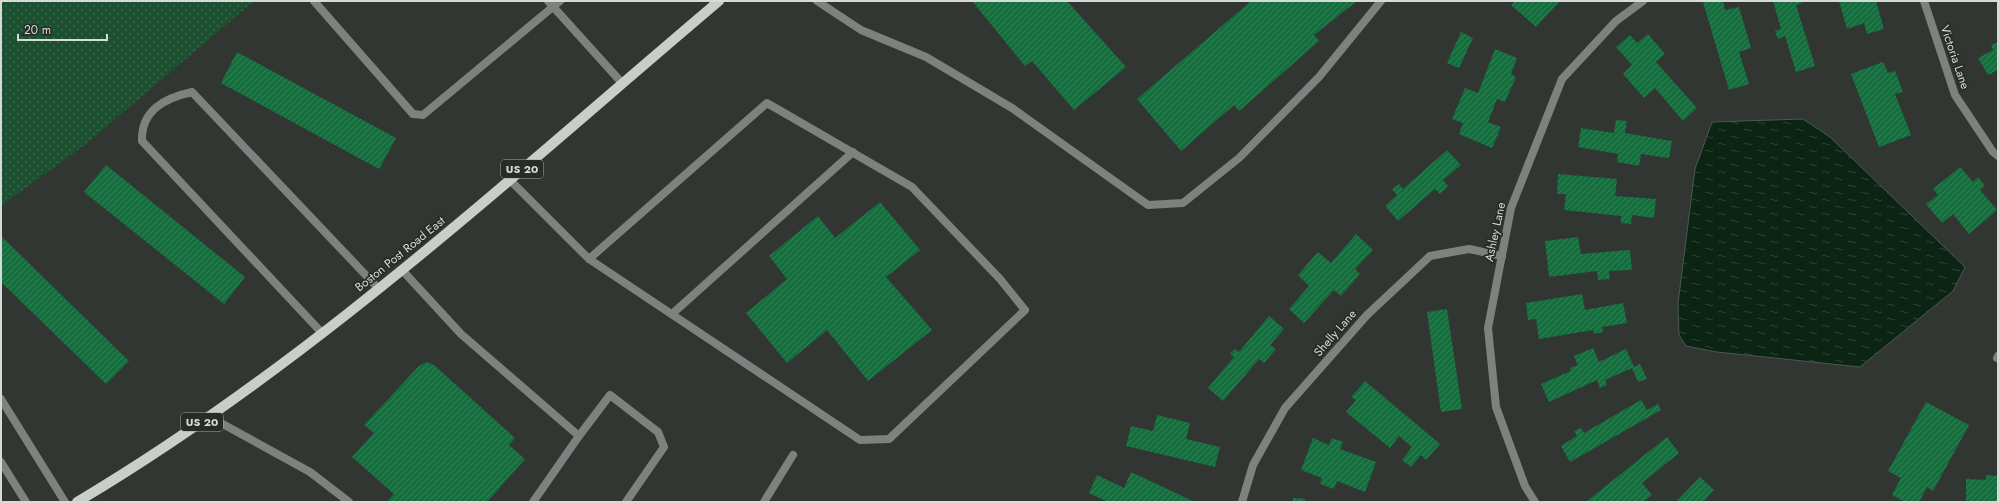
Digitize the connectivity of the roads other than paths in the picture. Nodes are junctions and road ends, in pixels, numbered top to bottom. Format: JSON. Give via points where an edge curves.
{"nodes":[{"id":1,"x":314,"y":1,"type":"edge"},
{"id":2,"x":560,"y":1,"type":"edge"},
{"id":3,"x":719,"y":1,"type":"edge"},
{"id":4,"x":817,"y":1,"type":"edge"},
{"id":5,"x":1381,"y":1,"type":"edge"},
{"id":6,"x":1643,"y":1,"type":"edge"},
{"id":7,"x":1924,"y":1,"type":"edge"},
{"id":8,"x":551,"y":4,"type":"edge"},
{"id":9,"x":622,"y":83,"type":"junction"},
{"id":10,"x":853,"y":152,"type":"junction"},
{"id":11,"x":1998,"y":156,"type":"edge"},
{"id":12,"x":510,"y":180,"type":"junction"},
{"id":13,"x":1502,"y":256,"type":"junction"},
{"id":14,"x":590,"y":259,"type":"junction"},
{"id":15,"x":402,"y":270,"type":"junction"},
{"id":16,"x":378,"y":288,"type":"junction"},
{"id":17,"x":672,"y":314,"type":"junction"},
{"id":18,"x":322,"y":333,"type":"junction"},
{"id":19,"x":1,"y":399,"type":"edge"},
{"id":20,"x":210,"y":417,"type":"junction"},
{"id":21,"x":579,"y":436,"type":"junction"},
{"id":22,"x":793,"y":455,"type":"dead end"},
{"id":23,"x":1,"y":462,"type":"edge"},
{"id":24,"x":26,"y":502,"type":"edge"},
{"id":25,"x":65,"y":502,"type":"edge"},
{"id":26,"x":77,"y":502,"type":"edge"},
{"id":27,"x":349,"y":502,"type":"edge"},
{"id":28,"x":533,"y":502,"type":"edge"},
{"id":29,"x":626,"y":502,"type":"edge"},
{"id":30,"x":764,"y":502,"type":"edge"},
{"id":31,"x":1242,"y":502,"type":"edge"},
{"id":32,"x":1535,"y":502,"type":"edge"}],
"edges":[{"from":1,"to":8,"type":"street","via":[[413,114],[423,115]]},
{"from":2,"to":8,"type":"street"},
{"from":3,"to":9,"type":"main road","name":"Boston Post Road East","number":"US 20"},
{"from":4,"to":5,"type":"street","via":[[861,30],[926,57],[1012,108],[1148,205],[1183,204],[1239,158],[1319,77]]},
{"from":6,"to":13,"type":"street","name":"Ashley Lane","via":[[1616,21],[1562,80],[1511,208]]},
{"from":7,"to":11,"type":"street","name":"Victoria Lane","via":[[1955,95]]},
{"from":8,"to":9,"type":"street"},
{"from":9,"to":12,"type":"main road","name":"Boston Post Road East","number":"US 20"},
{"from":10,"to":14,"type":"street","via":[[767,103]]},
{"from":10,"to":17,"type":"street"},
{"from":10,"to":17,"type":"street","via":[[912,187],[1000,279],[1025,310],[889,439],[860,440]]},
{"from":12,"to":14,"type":"street"},
{"from":12,"to":15,"type":"main road","name":"Boston Post Road East","number":"US 20"},
{"from":13,"to":31,"type":"street","name":"Shelly Lane","via":[[1470,249],[1430,256],[1367,315],[1285,408],[1254,465]]},
{"from":13,"to":32,"type":"street","name":"Ashley Lane","via":[[1488,328],[1496,407],[1525,486]]},
{"from":14,"to":17,"type":"street"},
{"from":15,"to":16,"type":"main road","name":"Boston Post Road East","number":"US 20"},
{"from":15,"to":21,"type":"street","via":[[461,334]]},
{"from":16,"to":18,"type":"main road","name":"Boston Post Road East","number":"US 20"},
{"from":16,"to":18,"type":"street","via":[[192,92],[174,96],[155,107],[142,131],[142,141]]},
{"from":18,"to":20,"type":"main road","name":"Boston Post Road East","number":"US 20"},
{"from":19,"to":25,"type":"street"},
{"from":20,"to":26,"type":"main road","name":"Boston Post Road East","number":"US 20","via":[[134,468]]},
{"from":20,"to":27,"type":"street","via":[[310,472]]},
{"from":21,"to":28,"type":"street"},
{"from":21,"to":29,"type":"street","via":[[610,395],[658,432],[664,447]]},
{"from":22,"to":30,"type":"street"},
{"from":23,"to":24,"type":"street"}]}
